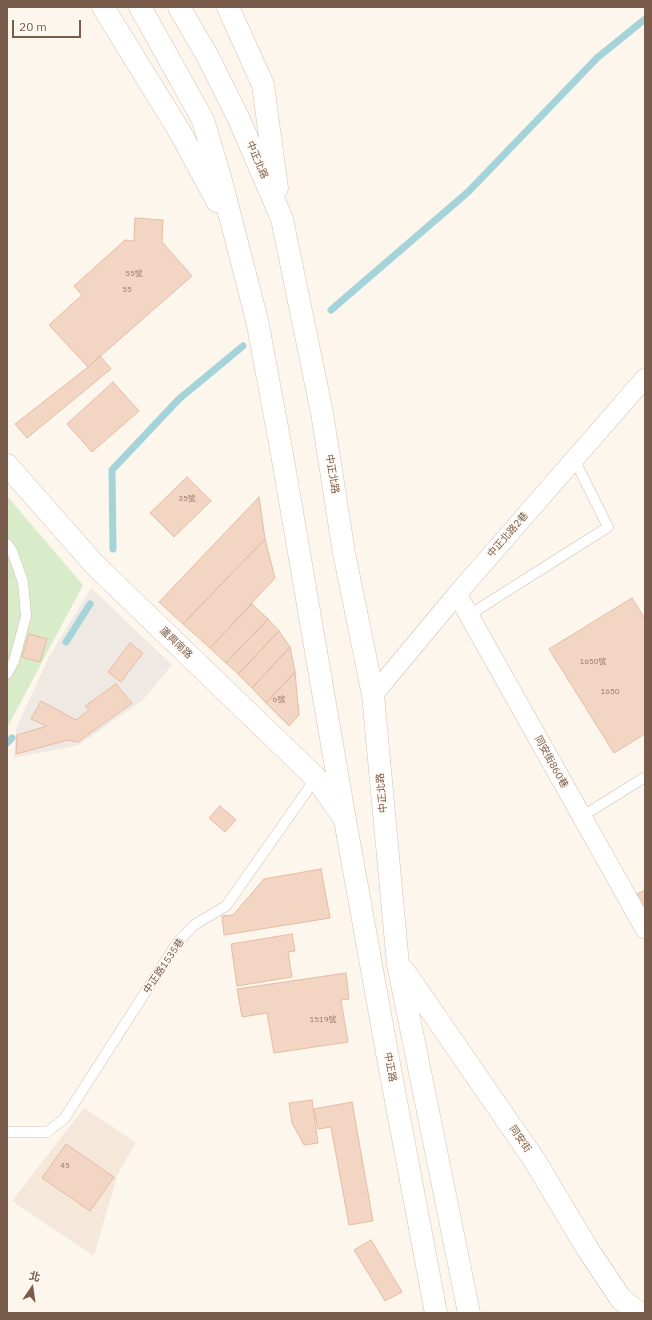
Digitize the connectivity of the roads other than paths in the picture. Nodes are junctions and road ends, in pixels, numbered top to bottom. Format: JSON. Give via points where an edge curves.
{"nodes":[{"id":1,"x":103,"y":7,"type":"edge"},
{"id":2,"x":140,"y":7,"type":"edge"},
{"id":3,"x":179,"y":7,"type":"edge"},
{"id":4,"x":228,"y":7,"type":"edge"},
{"id":5,"x":282,"y":219,"type":"junction"},
{"id":6,"x":232,"y":228,"type":"junction"},
{"id":7,"x":645,"y":378,"type":"edge"},
{"id":8,"x":574,"y":459,"type":"junction"},
{"id":9,"x":7,"y":464,"type":"edge"},
{"id":10,"x":7,"y":544,"type":"edge"},
{"id":11,"x":457,"y":594,"type":"junction"},
{"id":12,"x":469,"y":615,"type":"junction"},
{"id":13,"x":7,"y":674,"type":"edge"},
{"id":14,"x":373,"y":695,"type":"junction"},
{"id":15,"x":645,"y":777,"type":"edge"},
{"id":16,"x":316,"y":778,"type":"junction"},
{"id":17,"x":581,"y":817,"type":"junction"},
{"id":18,"x":345,"y":820,"type":"junction"},
{"id":19,"x":645,"y":929,"type":"edge"},
{"id":20,"x":398,"y":964,"type":"junction"},
{"id":21,"x":7,"y":1132,"type":"edge"},
{"id":22,"x":436,"y":1313,"type":"edge"},
{"id":23,"x":469,"y":1313,"type":"edge"},
{"id":24,"x":639,"y":1313,"type":"edge"}],
"edges":[{"from":1,"to":6,"type":"street","via":[[180,132]]},
{"from":2,"to":6,"type":"street","via":[[203,120]]},
{"from":3,"to":5,"type":"street","name":"中正北路","via":[[238,117]]},
{"from":4,"to":5,"type":"street","via":[[262,85]]},
{"from":5,"to":14,"type":"street","name":"中正北路","via":[[322,413],[344,554]]},
{"from":6,"to":18,"type":"street","via":[[257,320]]},
{"from":7,"to":8,"type":"street","name":"中正北路2巷"},
{"from":8,"to":11,"type":"street","name":"中正北路2巷"},
{"from":8,"to":12,"type":"lane","via":[[608,527]]},
{"from":9,"to":16,"type":"street","name":"蘆興南路","via":[[95,565]]},
{"from":10,"to":13,"type":"lane","via":[[12,551],[22,582],[26,616],[14,661]]},
{"from":11,"to":12,"type":"street","name":"同安街860巷"},
{"from":11,"to":14,"type":"street","name":"中正北路2巷"},
{"from":12,"to":17,"type":"street","name":"同安街860巷"},
{"from":14,"to":20,"type":"street","name":"中正北路"},
{"from":15,"to":17,"type":"lane"},
{"from":16,"to":18,"type":"street","name":"蘆興南路"},
{"from":16,"to":21,"type":"lane","name":"中正路1535巷","via":[[226,906],[194,925],[177,943],[64,1119],[47,1132]]},
{"from":17,"to":19,"type":"street","name":"同安街860巷"},
{"from":18,"to":22,"type":"street","name":"中正路"},
{"from":20,"to":23,"type":"street"},
{"from":20,"to":24,"type":"street","name":"同安街","via":[[535,1161],[621,1299]]}]}
